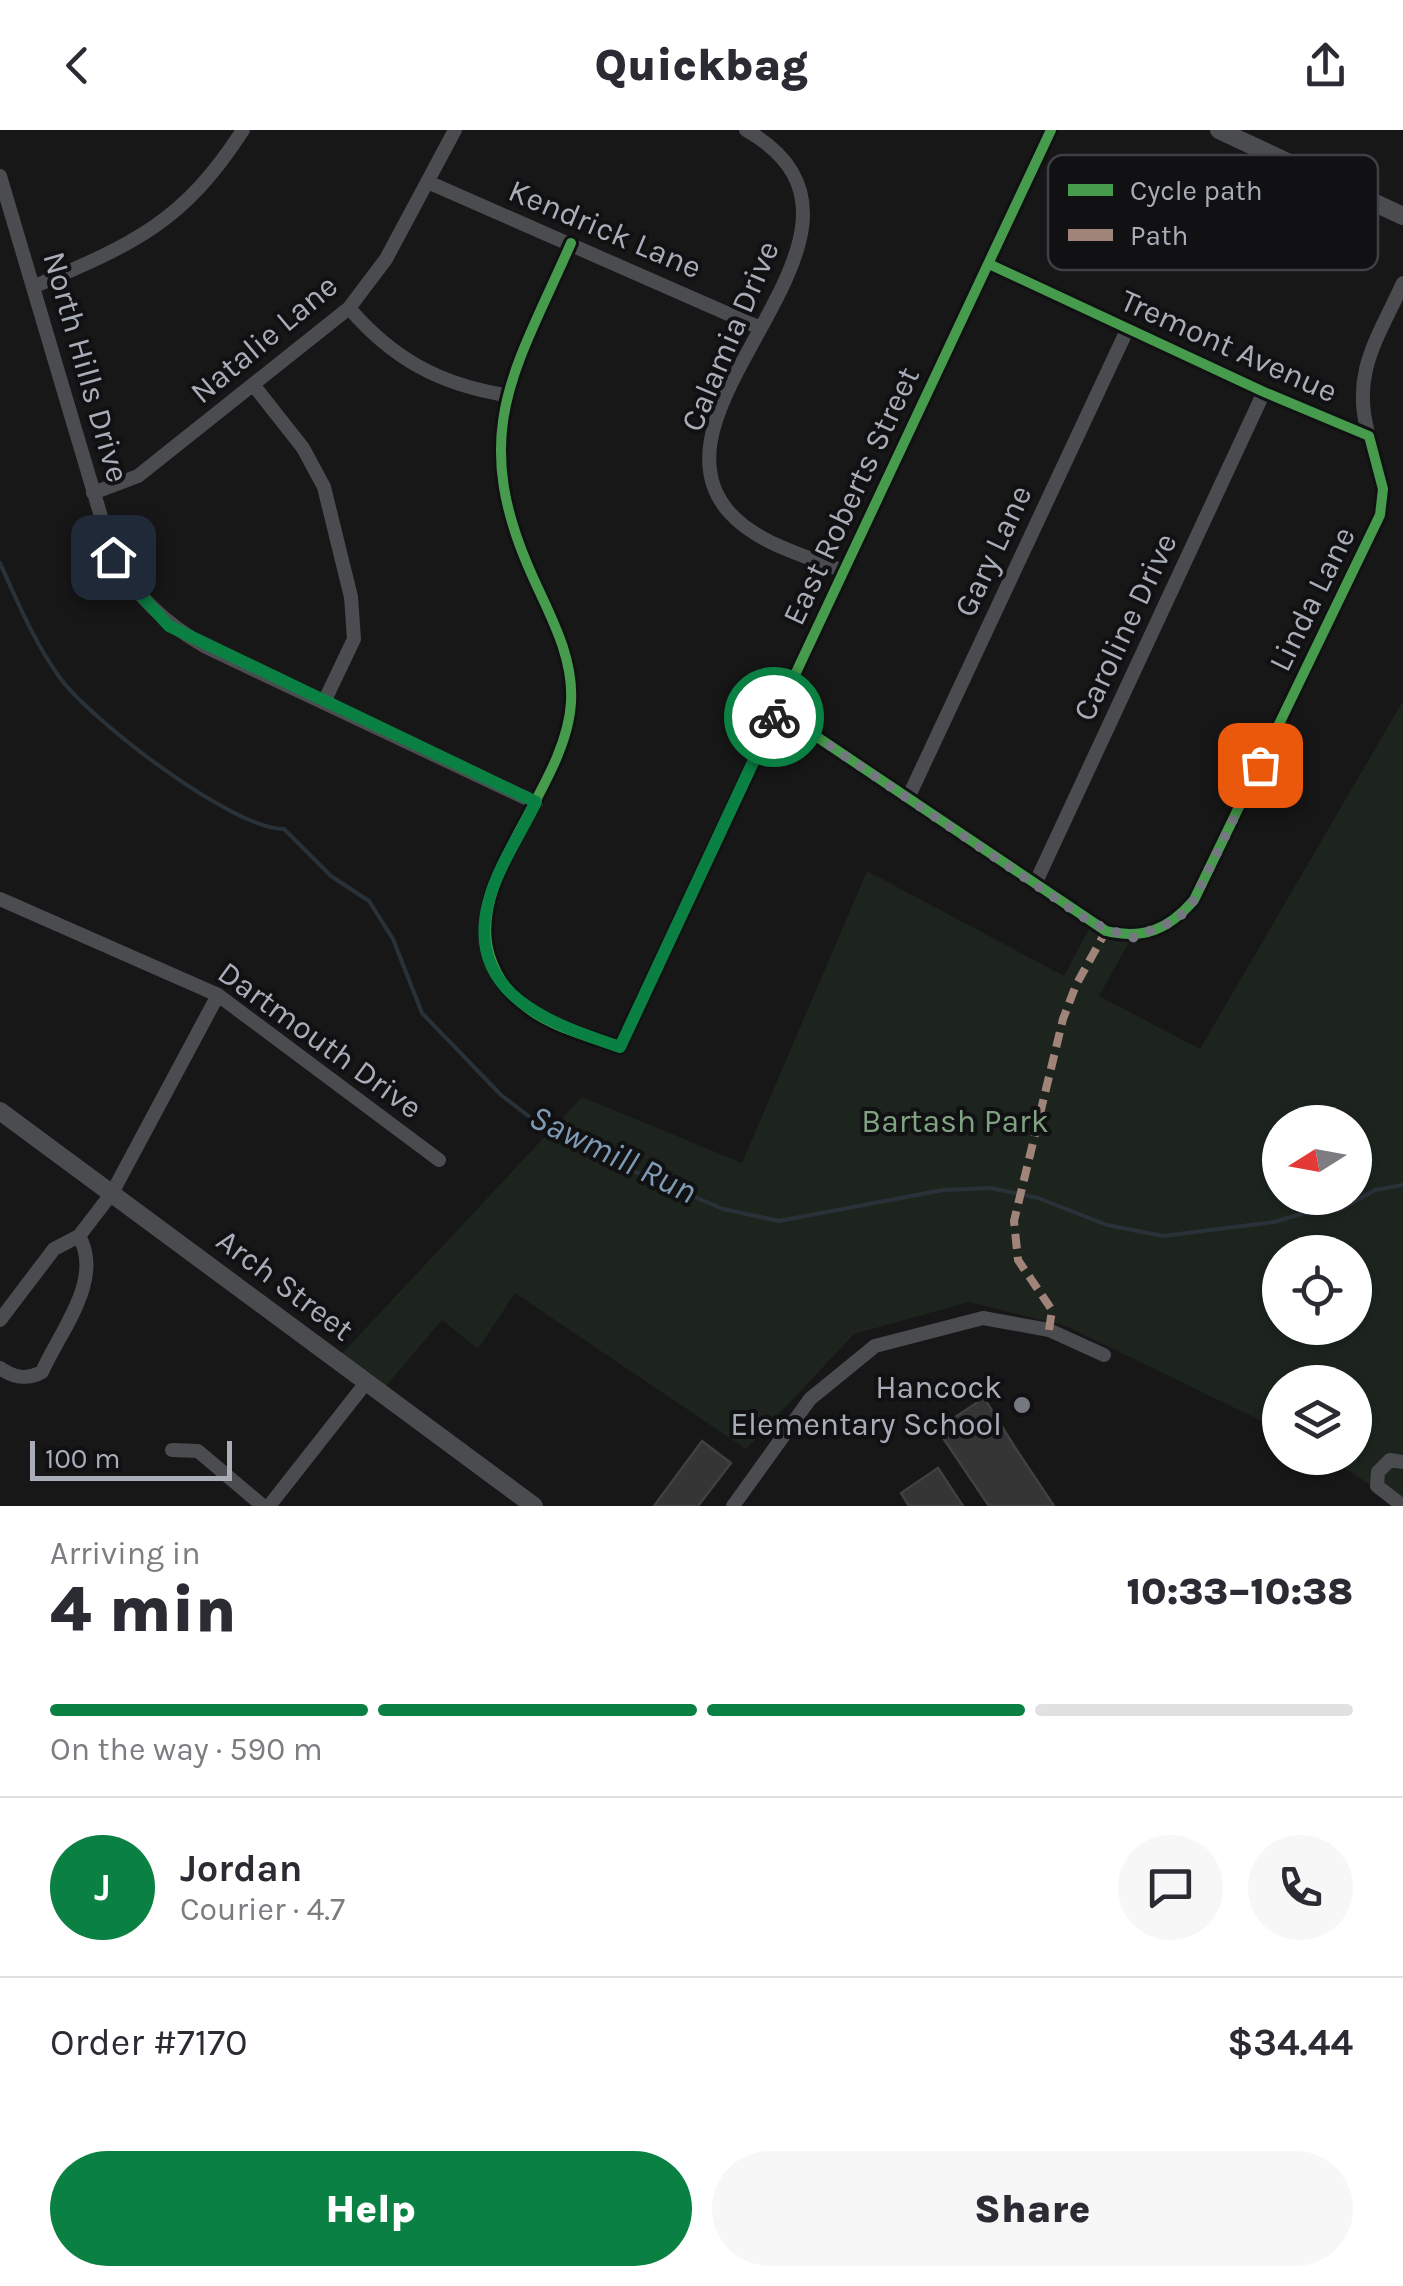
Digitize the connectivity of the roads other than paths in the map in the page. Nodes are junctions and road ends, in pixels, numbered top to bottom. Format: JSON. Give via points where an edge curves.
{"nodes":[{"id":1,"x":243,"y":130,"type":"edge"},
{"id":2,"x":455,"y":130,"type":"edge"},
{"id":3,"x":746,"y":130,"type":"edge"},
{"id":4,"x":1051,"y":130,"type":"edge"},
{"id":5,"x":1218,"y":130,"type":"edge"},
{"id":6,"x":1272,"y":155,"type":"edge"},
{"id":7,"x":0,"y":176,"type":"edge"},
{"id":8,"x":430,"y":183,"type":"junction"},
{"id":9,"x":1378,"y":204,"type":"edge"},
{"id":10,"x":1403,"y":216,"type":"edge"},
{"id":11,"x":571,"y":243,"type":"junction"},
{"id":12,"x":989,"y":264,"type":"junction"},
{"id":13,"x":1403,"y":282,"type":"edge"},
{"id":14,"x":35,"y":286,"type":"junction"},
{"id":15,"x":349,"y":308,"type":"junction"},
{"id":16,"x":758,"y":326,"type":"junction"},
{"id":17,"x":1128,"y":328,"type":"junction"},
{"id":18,"x":255,"y":387,"type":"junction"},
{"id":19,"x":1264,"y":392,"type":"junction"},
{"id":20,"x":505,"y":395,"type":"junction"},
{"id":21,"x":1369,"y":436,"type":"junction"},
{"id":22,"x":94,"y":494,"type":"junction"},
{"id":23,"x":843,"y":571,"type":"junction"},
{"id":24,"x":324,"y":702,"type":"junction"},
{"id":25,"x":777,"y":710,"type":"junction"},
{"id":26,"x":908,"y":798,"type":"junction"},
{"id":27,"x":536,"y":802,"type":"junction"},
{"id":28,"x":1035,"y":884,"type":"junction"},
{"id":29,"x":0,"y":899,"type":"edge"},
{"id":30,"x":218,"y":995,"type":"junction"},
{"id":31,"x":0,"y":1111,"type":"edge"},
{"id":32,"x":439,"y":1160,"type":"dead end"},
{"id":33,"x":112,"y":1192,"type":"junction"},
{"id":34,"x":79,"y":1236,"type":"junction"},
{"id":35,"x":0,"y":1320,"type":"edge"},
{"id":36,"x":1104,"y":1355,"type":"dead end"},
{"id":37,"x":0,"y":1368,"type":"edge"},
{"id":38,"x":366,"y":1384,"type":"junction"},
{"id":39,"x":172,"y":1450,"type":"dead end"},
{"id":40,"x":1403,"y":1462,"type":"edge"},
{"id":41,"x":521,"y":1502,"type":"edge"},
{"id":42,"x":266,"y":1506,"type":"edge"},
{"id":43,"x":732,"y":1506,"type":"edge"},
{"id":44,"x":1403,"y":1506,"type":"edge"}],
"edges":[{"from":1,"to":14,"type":"street","via":[[221,164],[148,234]]},
{"from":2,"to":8,"type":"street","name":"Natalie Lane"},
{"from":3,"to":16,"type":"street","name":"Calamia Drive","via":[[798,182],[804,222],[790,269]]},
{"from":4,"to":12,"type":"street","name":"East Roberts Street"},
{"from":5,"to":6,"type":"street"},
{"from":7,"to":14,"type":"street","name":"North Hills Drive"},
{"from":8,"to":11,"type":"street","name":"Kendrick Lane"},
{"from":8,"to":15,"type":"street","name":"Natalie Lane"},
{"from":9,"to":10,"type":"street"},
{"from":11,"to":16,"type":"street","name":"Kendrick Lane"},
{"from":11,"to":20,"type":"street"},
{"from":12,"to":17,"type":"street","name":"Tremont Avenue"},
{"from":12,"to":23,"type":"street","name":"East Roberts Street"},
{"from":13,"to":21,"type":"street","name":"Linda Lane","via":[[1363,370]]},
{"from":14,"to":22,"type":"street","name":"North Hills Drive"},
{"from":15,"to":18,"type":"street","name":"Natalie Lane"},
{"from":15,"to":20,"type":"street","via":[[403,361],[438,378]]},
{"from":16,"to":23,"type":"street","name":"Calamia Drive","via":[[716,424],[711,477],[724,507],[752,532]]},
{"from":17,"to":19,"type":"street","name":"Tremont Avenue"},
{"from":17,"to":26,"type":"street","name":"Gary Lane"},
{"from":18,"to":22,"type":"street","name":"Natalie Lane","via":[[138,476]]},
{"from":18,"to":24,"type":"street","via":[[303,448],[324,488],[351,596],[354,639]]},
{"from":19,"to":21,"type":"street","name":"Tremont Avenue"},
{"from":19,"to":28,"type":"street","name":"Caroline Drive"},
{"from":20,"to":27,"type":"street","via":[[499,436],[510,520],[571,672],[565,738]]},
{"from":21,"to":28,"type":"street","name":"Linda Lane","via":[[1383,489],[1380,515],[1194,900],[1177,920],[1132,938],[1106,931]]},
{"from":22,"to":24,"type":"street","name":"North Hills Drive","via":[[113,557],[169,626]]},
{"from":23,"to":25,"type":"street","name":"East Roberts Street"},
{"from":24,"to":27,"type":"street","name":"North Hills Drive"},
{"from":25,"to":26,"type":"street"},
{"from":25,"to":27,"type":"street","name":"East Roberts Street","via":[[620,1047],[552,1025],[525,1008],[492,961],[484,935],[490,899]]},
{"from":26,"to":28,"type":"street"},
{"from":29,"to":30,"type":"street","name":"Dartmouth Drive"},
{"from":30,"to":32,"type":"street","name":"Dartmouth Drive"},
{"from":30,"to":33,"type":"street"},
{"from":31,"to":33,"type":"street","name":"Arch Street"},
{"from":33,"to":34,"type":"street"},
{"from":33,"to":38,"type":"street","name":"Arch Street"},
{"from":34,"to":35,"type":"street","via":[[54,1249]]},
{"from":34,"to":37,"type":"street","via":[[86,1281],[42,1372],[31,1378]]},
{"from":36,"to":43,"type":"street","via":[[1049,1330],[983,1318],[875,1346],[810,1399]]},
{"from":38,"to":41,"type":"street","name":"Arch Street"},
{"from":38,"to":42,"type":"street"},
{"from":39,"to":42,"type":"street","via":[[198,1451]]},
{"from":40,"to":44,"type":"street","via":[[1390,1460],[1377,1478],[1377,1486]]}]}
